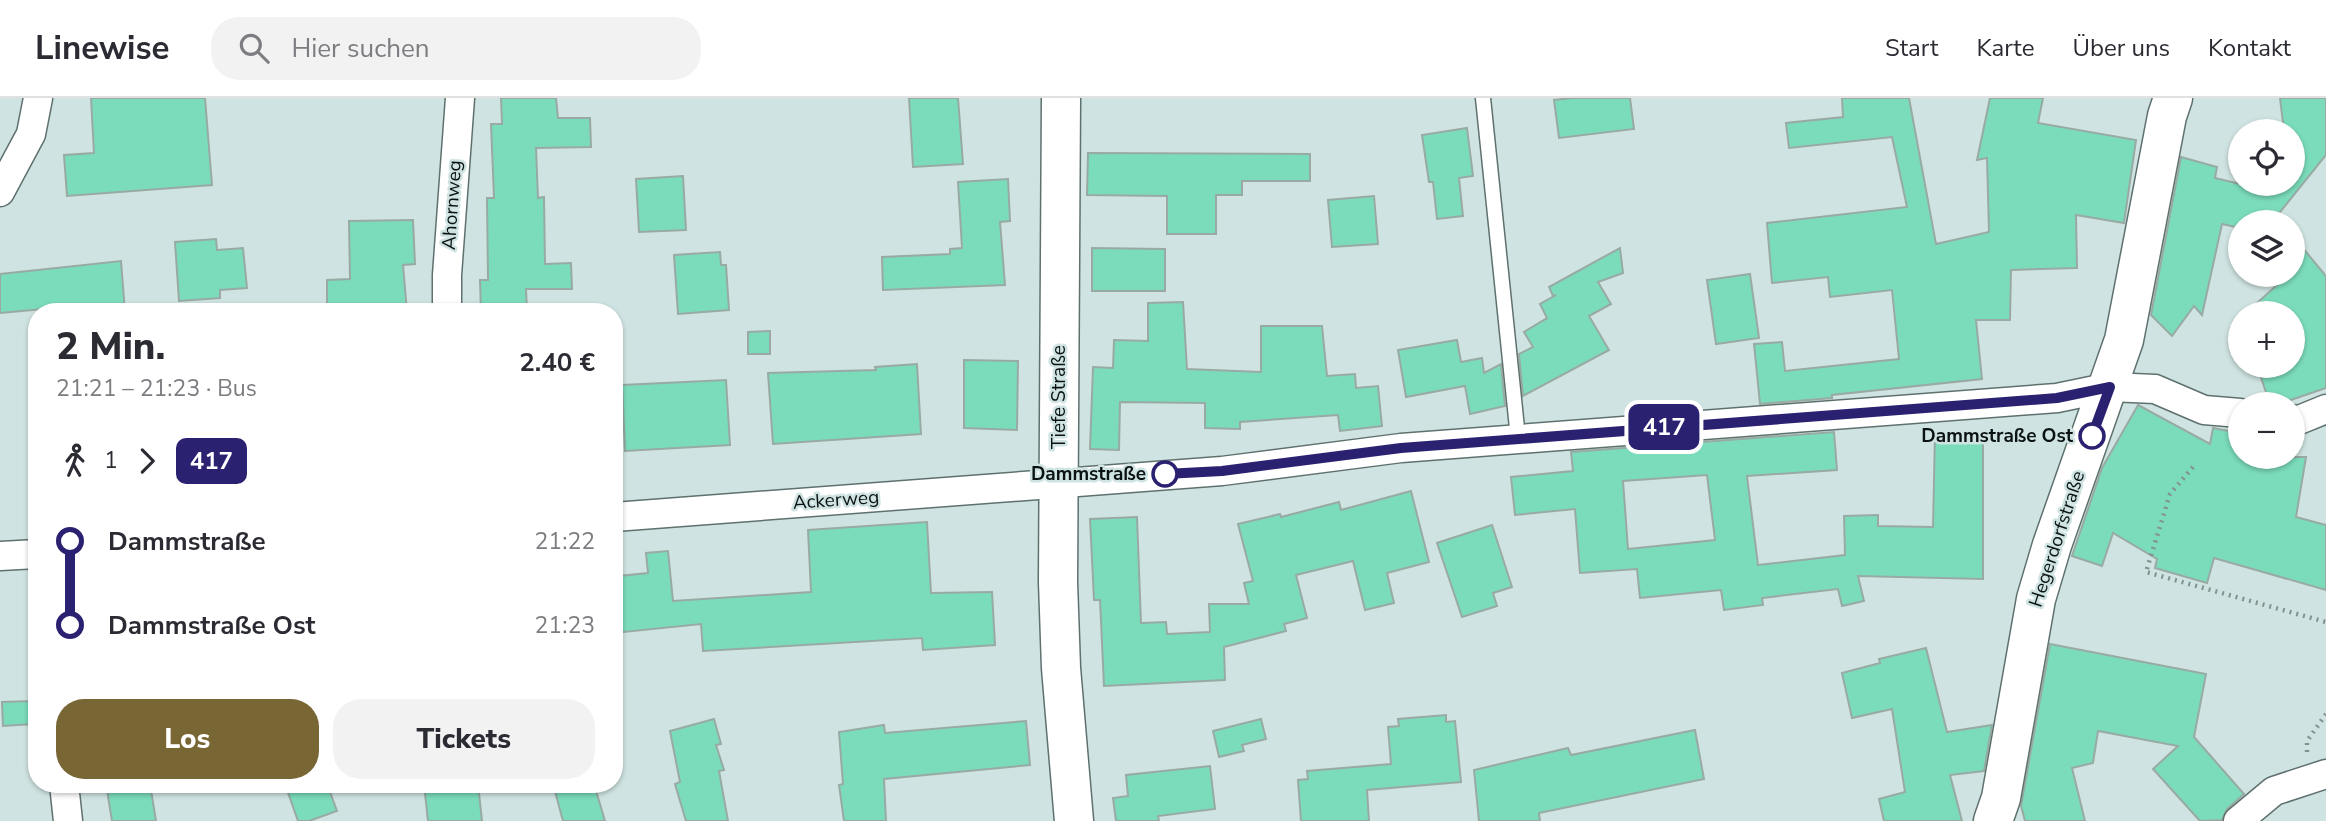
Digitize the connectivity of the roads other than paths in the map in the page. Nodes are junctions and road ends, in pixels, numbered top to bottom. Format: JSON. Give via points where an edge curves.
{"nodes":[{"id":1,"x":38,"y":98,"type":"edge"},
{"id":2,"x":460,"y":98,"type":"edge"},
{"id":3,"x":1061,"y":98,"type":"edge"},
{"id":4,"x":1483,"y":98,"type":"edge"},
{"id":5,"x":2173,"y":98,"type":"edge"},
{"id":6,"x":0,"y":192,"type":"edge"},
{"id":7,"x":447,"y":303,"type":"edge"},
{"id":8,"x":2110,"y":387,"type":"junction"},
{"id":9,"x":2326,"y":409,"type":"edge"},
{"id":10,"x":2228,"y":412,"type":"edge"},
{"id":11,"x":2305,"y":418,"type":"edge"},
{"id":12,"x":1518,"y":439,"type":"junction"},
{"id":13,"x":1058,"y":482,"type":"junction"},
{"id":14,"x":623,"y":516,"type":"edge"},
{"id":15,"x":28,"y":554,"type":"edge"},
{"id":16,"x":0,"y":556,"type":"edge"},
{"id":17,"x":2316,"y":778,"type":"edge"},
{"id":18,"x":65,"y":793,"type":"edge"},
{"id":19,"x":68,"y":821,"type":"edge"},
{"id":20,"x":1074,"y":821,"type":"edge"},
{"id":21,"x":1993,"y":821,"type":"edge"},
{"id":22,"x":2238,"y":821,"type":"edge"}],
"edges":[{"from":1,"to":6,"type":"street","via":[[31,134]]},
{"from":2,"to":7,"type":"street","name":"Ahornweg"},
{"from":3,"to":13,"type":"main road","name":"Tiefe Straße"},
{"from":4,"to":12,"type":"lane"},
{"from":5,"to":8,"type":"main road","name":"Hegerdorfstraße","via":[[2124,340]]},
{"from":8,"to":10,"type":"street","via":[[2155,389],[2204,410]]},
{"from":8,"to":12,"type":"street","via":[[2057,398]]},
{"from":8,"to":21,"type":"main road","name":"Hegerdorfstraße","via":[[2036,599],[2004,785]]},
{"from":9,"to":11,"type":"street"},
{"from":12,"to":13,"type":"street","via":[[1401,448],[1222,471]]},
{"from":13,"to":14,"type":"street","name":"Ackerweg"},
{"from":13,"to":20,"type":"main road","name":"Tiefe Straße","via":[[1060,668]]},
{"from":15,"to":16,"type":"street"},
{"from":17,"to":22,"type":"street","via":[[2274,791]]},
{"from":18,"to":19,"type":"street"}]}
